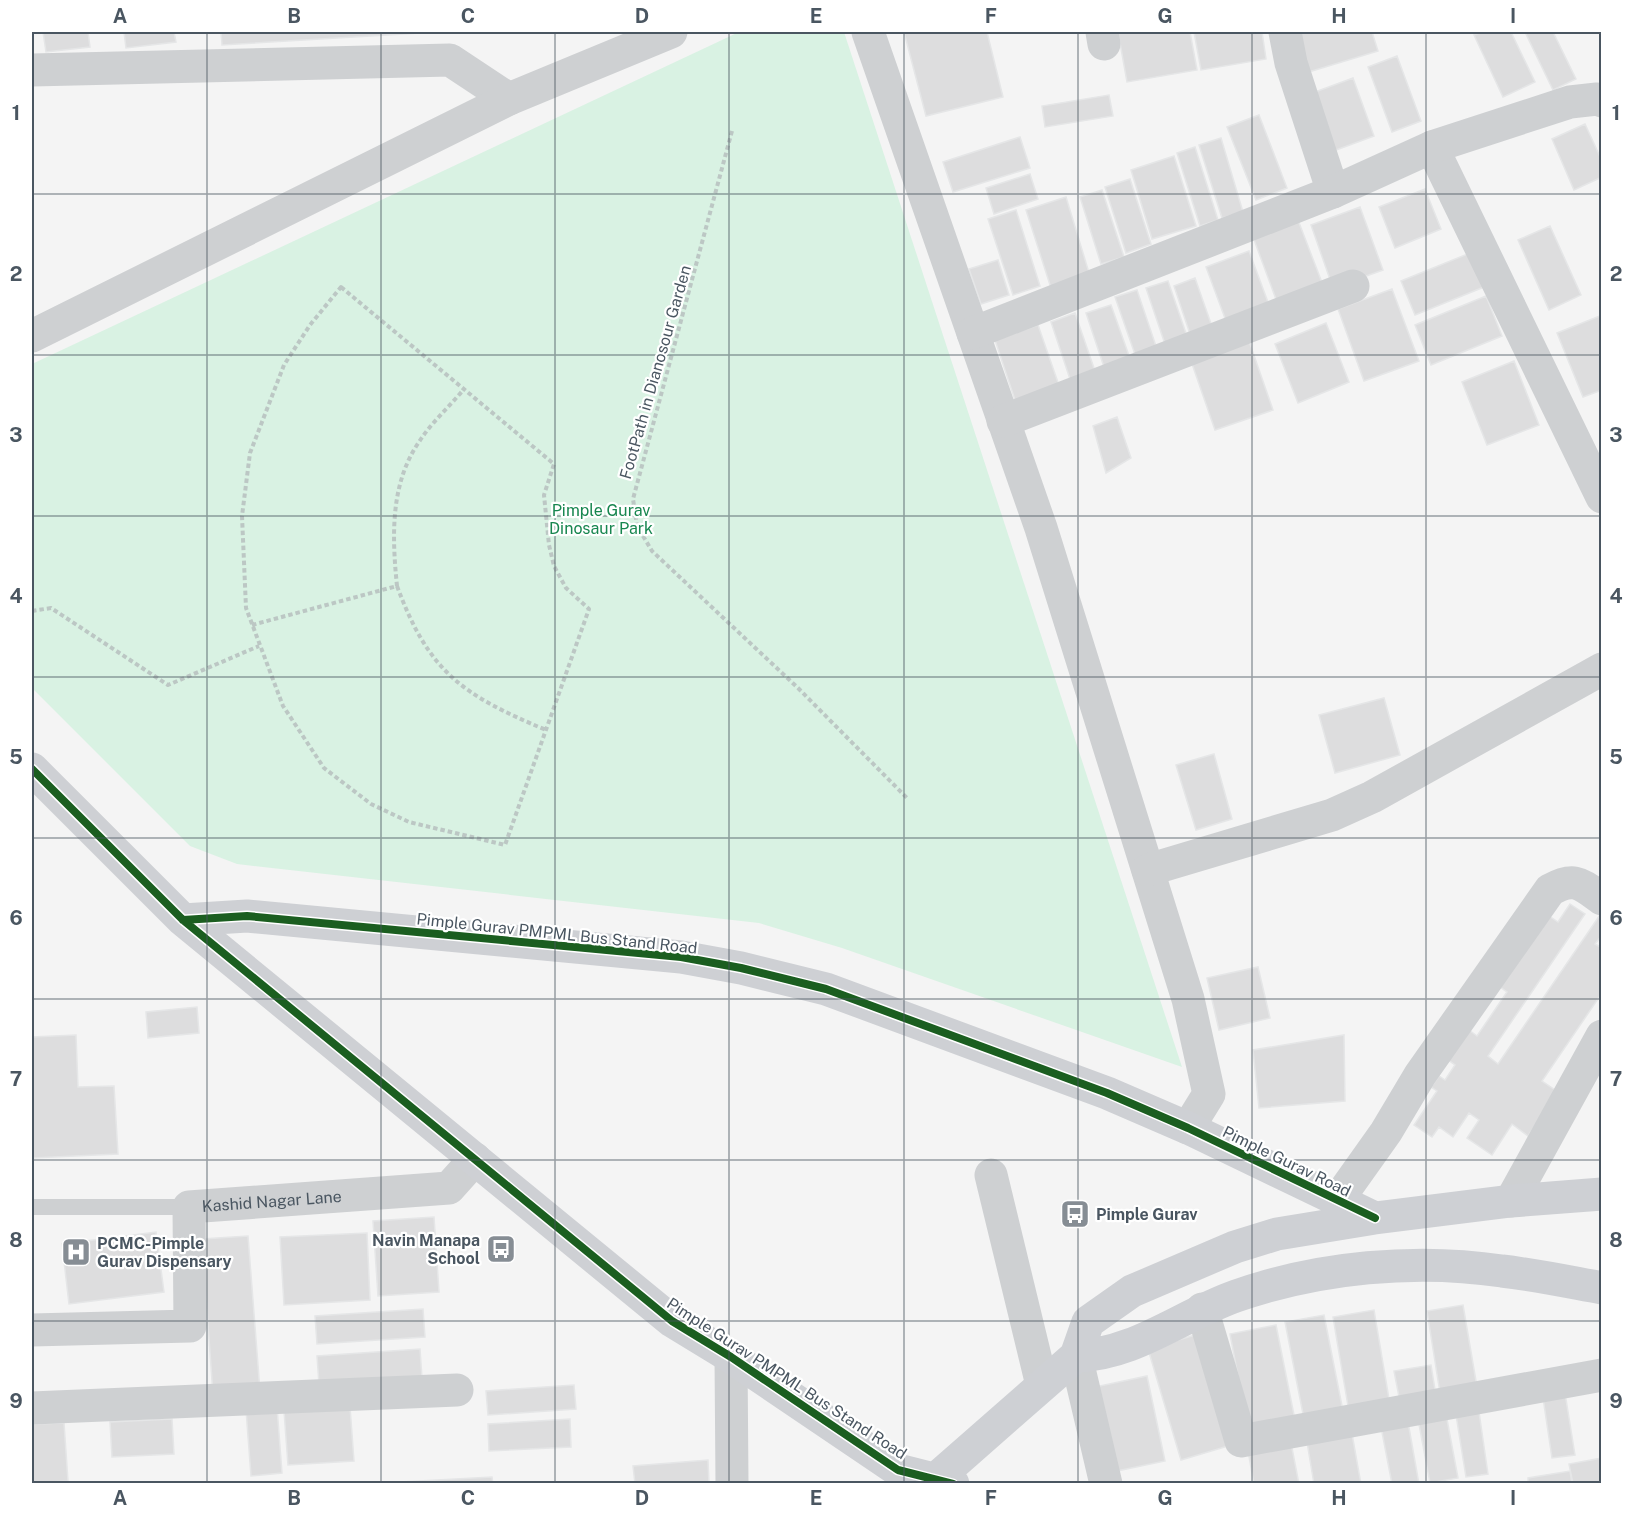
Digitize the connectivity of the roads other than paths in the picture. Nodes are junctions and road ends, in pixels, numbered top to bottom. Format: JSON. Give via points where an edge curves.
{"nodes":[{"id":1,"x":868,"y":32,"type":"edge"},
{"id":2,"x":1285,"y":32,"type":"edge"},
{"id":3,"x":653,"y":35,"type":"edge"},
{"id":4,"x":32,"y":70,"type":"edge"},
{"id":5,"x":509,"y":99,"type":"junction"},
{"id":6,"x":1602,"y":101,"type":"edge"},
{"id":7,"x":1432,"y":147,"type":"junction"},
{"id":8,"x":1333,"y":192,"type":"junction"},
{"id":9,"x":1353,"y":286,"type":"dead end"},
{"id":10,"x":973,"y":333,"type":"junction"},
{"id":11,"x":32,"y":336,"type":"edge"},
{"id":12,"x":1003,"y":421,"type":"junction"},
{"id":13,"x":1602,"y":497,"type":"edge"},
{"id":14,"x":1602,"y":669,"type":"edge"},
{"id":15,"x":32,"y":769,"type":"edge"},
{"id":16,"x":1148,"y":870,"type":"junction"},
{"id":17,"x":1602,"y":899,"type":"edge"},
{"id":18,"x":183,"y":920,"type":"junction"},
{"id":19,"x":1602,"y":1036,"type":"edge"},
{"id":20,"x":1188,"y":1128,"type":"junction"},
{"id":21,"x":475,"y":1159,"type":"junction"},
{"id":22,"x":991,"y":1175,"type":"dead end"},
{"id":23,"x":1602,"y":1194,"type":"edge"},
{"id":24,"x":1337,"y":1201,"type":"junction"},
{"id":25,"x":1511,"y":1201,"type":"junction"},
{"id":26,"x":32,"y":1207,"type":"edge"},
{"id":27,"x":189,"y":1208,"type":"junction"},
{"id":28,"x":1375,"y":1218,"type":"junction"},
{"id":29,"x":1602,"y":1288,"type":"edge"},
{"id":30,"x":1202,"y":1310,"type":"junction"},
{"id":31,"x":32,"y":1330,"type":"edge"},
{"id":32,"x":1076,"y":1356,"type":"junction"},
{"id":33,"x":731,"y":1357,"type":"junction"},
{"id":34,"x":1602,"y":1375,"type":"edge"},
{"id":35,"x":1042,"y":1385,"type":"junction"},
{"id":36,"x":457,"y":1390,"type":"dead end"},
{"id":37,"x":32,"y":1408,"type":"edge"},
{"id":38,"x":942,"y":1482,"type":"edge"},
{"id":39,"x":732,"y":1484,"type":"edge"},
{"id":40,"x":1106,"y":1484,"type":"edge"}],
"edges":[{"from":1,"to":10,"type":"street"},
{"from":2,"to":8,"type":"street","via":[[1291,63]]},
{"from":3,"to":5,"type":"street"},
{"from":4,"to":5,"type":"street","via":[[450,60]]},
{"from":5,"to":11,"type":"street"},
{"from":6,"to":7,"type":"street","via":[[1570,102]]},
{"from":7,"to":8,"type":"street"},
{"from":7,"to":13,"type":"street"},
{"from":8,"to":10,"type":"street"},
{"from":9,"to":12,"type":"street"},
{"from":10,"to":12,"type":"street"},
{"from":12,"to":16,"type":"street","via":[[1041,528]]},
{"from":14,"to":16,"type":"street","via":[[1372,797],[1332,815]]},
{"from":15,"to":18,"type":"street","name":"Pimple Gurav PMPML Bus Stand Road"},
{"from":16,"to":20,"type":"street","via":[[1188,999],[1209,1094]]},
{"from":17,"to":24,"type":"street","via":[[1579,883],[1564,882],[1550,890]]},
{"from":18,"to":20,"type":"street","name":"Pimple Gurav PMPML Bus Stand Road","via":[[247,916],[681,957],[741,968],[826,989],[1107,1093]]},
{"from":18,"to":21,"type":"street","name":"Pimple Gurav PMPML Bus Stand Road"},
{"from":19,"to":25,"type":"street"},
{"from":20,"to":24,"type":"street","name":"Pimple Gurav Road"},
{"from":21,"to":27,"type":"street","name":"Kashid Nagar Lane","via":[[449,1188]]},
{"from":21,"to":33,"type":"street","name":"Pimple Gurav PMPML Bus Stand Road","via":[[672,1321]]},
{"from":22,"to":35,"type":"street"},
{"from":23,"to":25,"type":"street","name":"Pimple Gurav Road"},
{"from":24,"to":28,"type":"street","name":"Pimple Gurav Road"},
{"from":25,"to":28,"type":"street","name":"Pimple Gurav Road"},
{"from":26,"to":27,"type":"lane"},
{"from":27,"to":31,"type":"street","name":"Kashid Nagar Lane","via":[[190,1326]]},
{"from":28,"to":32,"type":"street","name":"Pimple Gurav Road","via":[[1277,1234],[1235,1247],[1132,1291],[1088,1322]]},
{"from":29,"to":30,"type":"street","via":[[1501,1270],[1423,1266],[1348,1270],[1272,1286]]},
{"from":30,"to":32,"type":"street","via":[[1131,1346],[1100,1356]]},
{"from":30,"to":34,"type":"street","via":[[1241,1441]]},
{"from":32,"to":35,"type":"street"},
{"from":32,"to":40,"type":"street"},
{"from":33,"to":38,"type":"street","name":"Pimple Gurav PMPML Bus Stand Road","via":[[898,1470]]},
{"from":33,"to":39,"type":"street"},
{"from":35,"to":38,"type":"street"},
{"from":36,"to":37,"type":"street"}]}
